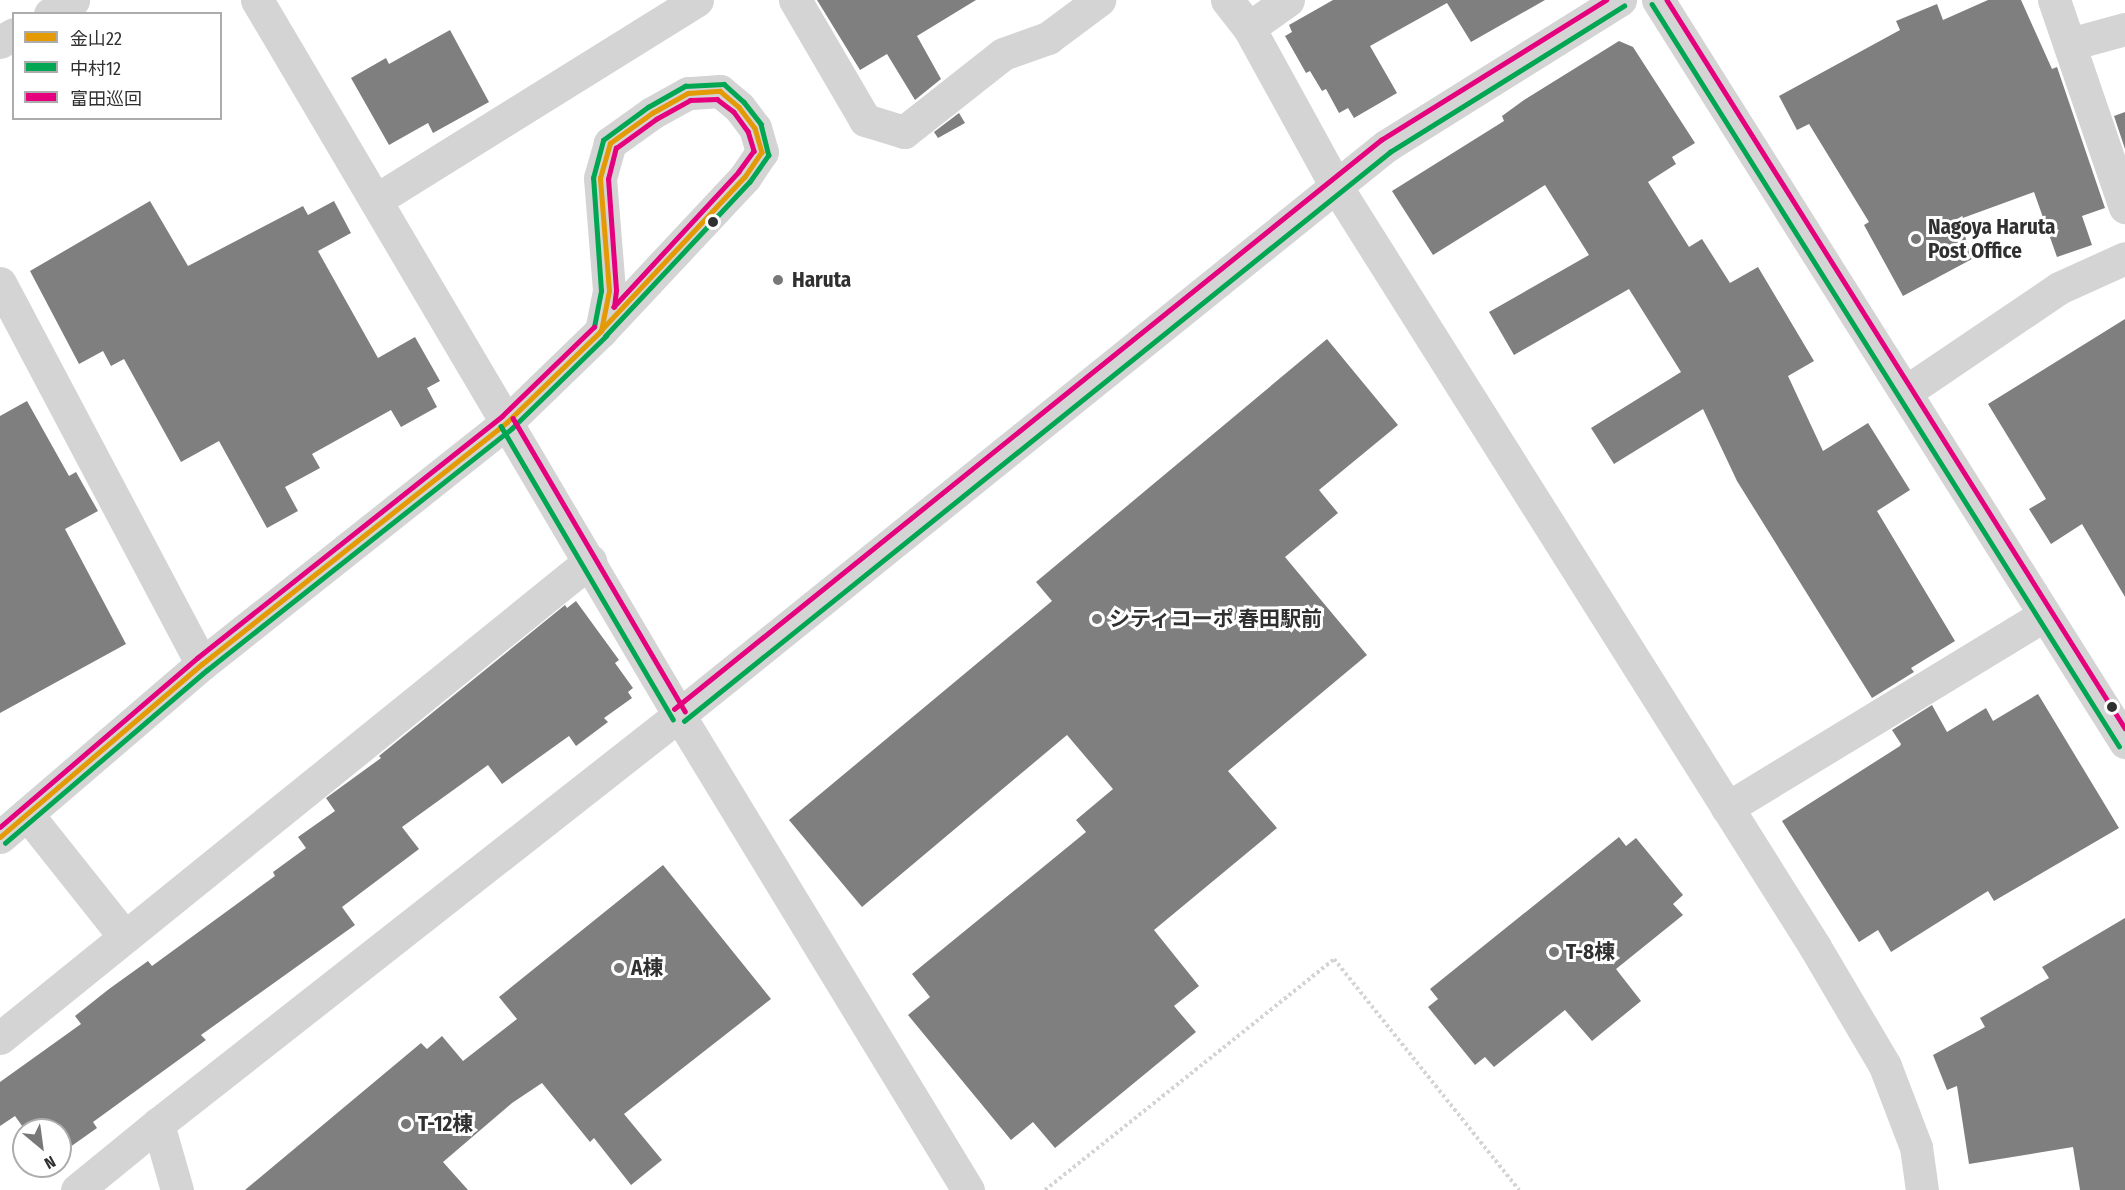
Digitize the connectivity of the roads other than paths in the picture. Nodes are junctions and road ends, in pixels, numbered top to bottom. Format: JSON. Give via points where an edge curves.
{"nodes":[{"id":1,"x":73,"y":0,"type":"edge"},
{"id":2,"x":257,"y":0,"type":"edge"},
{"id":3,"x":697,"y":0,"type":"edge"},
{"id":4,"x":795,"y":0,"type":"edge"},
{"id":5,"x":1099,"y":0,"type":"edge"},
{"id":6,"x":1227,"y":0,"type":"edge"},
{"id":7,"x":1288,"y":0,"type":"edge"},
{"id":8,"x":1620,"y":0,"type":"edge"},
{"id":9,"x":1658,"y":0,"type":"edge"},
{"id":10,"x":2054,"y":0,"type":"edge"},
{"id":11,"x":53,"y":12,"type":"edge"},
{"id":12,"x":1249,"y":28,"type":"junction"},
{"id":13,"x":2125,"y":29,"type":"edge"},
{"id":14,"x":2070,"y":44,"type":"junction"},
{"id":15,"x":1336,"y":186,"type":"junction"},
{"id":16,"x":376,"y":200,"type":"junction"},
{"id":17,"x":2125,"y":207,"type":"edge"},
{"id":18,"x":2125,"y":258,"type":"edge"},
{"id":19,"x":0,"y":283,"type":"edge"},
{"id":20,"x":601,"y":331,"type":"junction"},
{"id":21,"x":1907,"y":391,"type":"junction"},
{"id":22,"x":507,"y":422,"type":"junction"},
{"id":23,"x":590,"y":561,"type":"junction"},
{"id":24,"x":2044,"y":615,"type":"junction"},
{"id":25,"x":202,"y":664,"type":"junction"},
{"id":26,"x":679,"y":715,"type":"junction"},
{"id":27,"x":2125,"y":742,"type":"edge"},
{"id":28,"x":1727,"y":808,"type":"junction"},
{"id":29,"x":27,"y":814,"type":"junction"},
{"id":30,"x":0,"y":837,"type":"edge"},
{"id":31,"x":125,"y":937,"type":"junction"},
{"id":32,"x":0,"y":1038,"type":"edge"},
{"id":33,"x":158,"y":1124,"type":"junction"},
{"id":34,"x":77,"y":1190,"type":"edge"},
{"id":35,"x":177,"y":1190,"type":"edge"},
{"id":36,"x":968,"y":1190,"type":"edge"},
{"id":37,"x":1922,"y":1190,"type":"edge"}],
"edges":[{"from":1,"to":11,"type":"street"},
{"from":2,"to":16,"type":"street"},
{"from":3,"to":16,"type":"street"},
{"from":4,"to":5,"type":"street","via":[[865,120],[904,132],[1003,54],[1048,38]]},
{"from":6,"to":12,"type":"street"},
{"from":7,"to":12,"type":"street"},
{"from":8,"to":15,"type":"street","via":[[1386,146]]},
{"from":9,"to":21,"type":"street"},
{"from":10,"to":14,"type":"street"},
{"from":12,"to":15,"type":"street"},
{"from":13,"to":14,"type":"street"},
{"from":14,"to":17,"type":"street"},
{"from":15,"to":26,"type":"street"},
{"from":15,"to":28,"type":"street"},
{"from":16,"to":22,"type":"street"},
{"from":18,"to":21,"type":"street","via":[[2059,288]]},
{"from":19,"to":25,"type":"street"},
{"from":20,"to":20,"type":"street","via":[[609,291],[600,178],[610,143],[688,93],[720,91],[755,128],[762,152],[745,177]]},
{"from":20,"to":22,"type":"street"},
{"from":21,"to":24,"type":"street"},
{"from":22,"to":23,"type":"street"},
{"from":22,"to":25,"type":"street"},
{"from":23,"to":26,"type":"street"},
{"from":23,"to":31,"type":"street"},
{"from":24,"to":27,"type":"street"},
{"from":24,"to":28,"type":"street"},
{"from":25,"to":29,"type":"street"},
{"from":26,"to":33,"type":"street"},
{"from":26,"to":36,"type":"street"},
{"from":28,"to":37,"type":"street","via":[[1885,1066],[1916,1147]]},
{"from":29,"to":30,"type":"street"},
{"from":29,"to":31,"type":"street"},
{"from":31,"to":32,"type":"street"},
{"from":33,"to":34,"type":"street"},
{"from":33,"to":35,"type":"street"}]}
